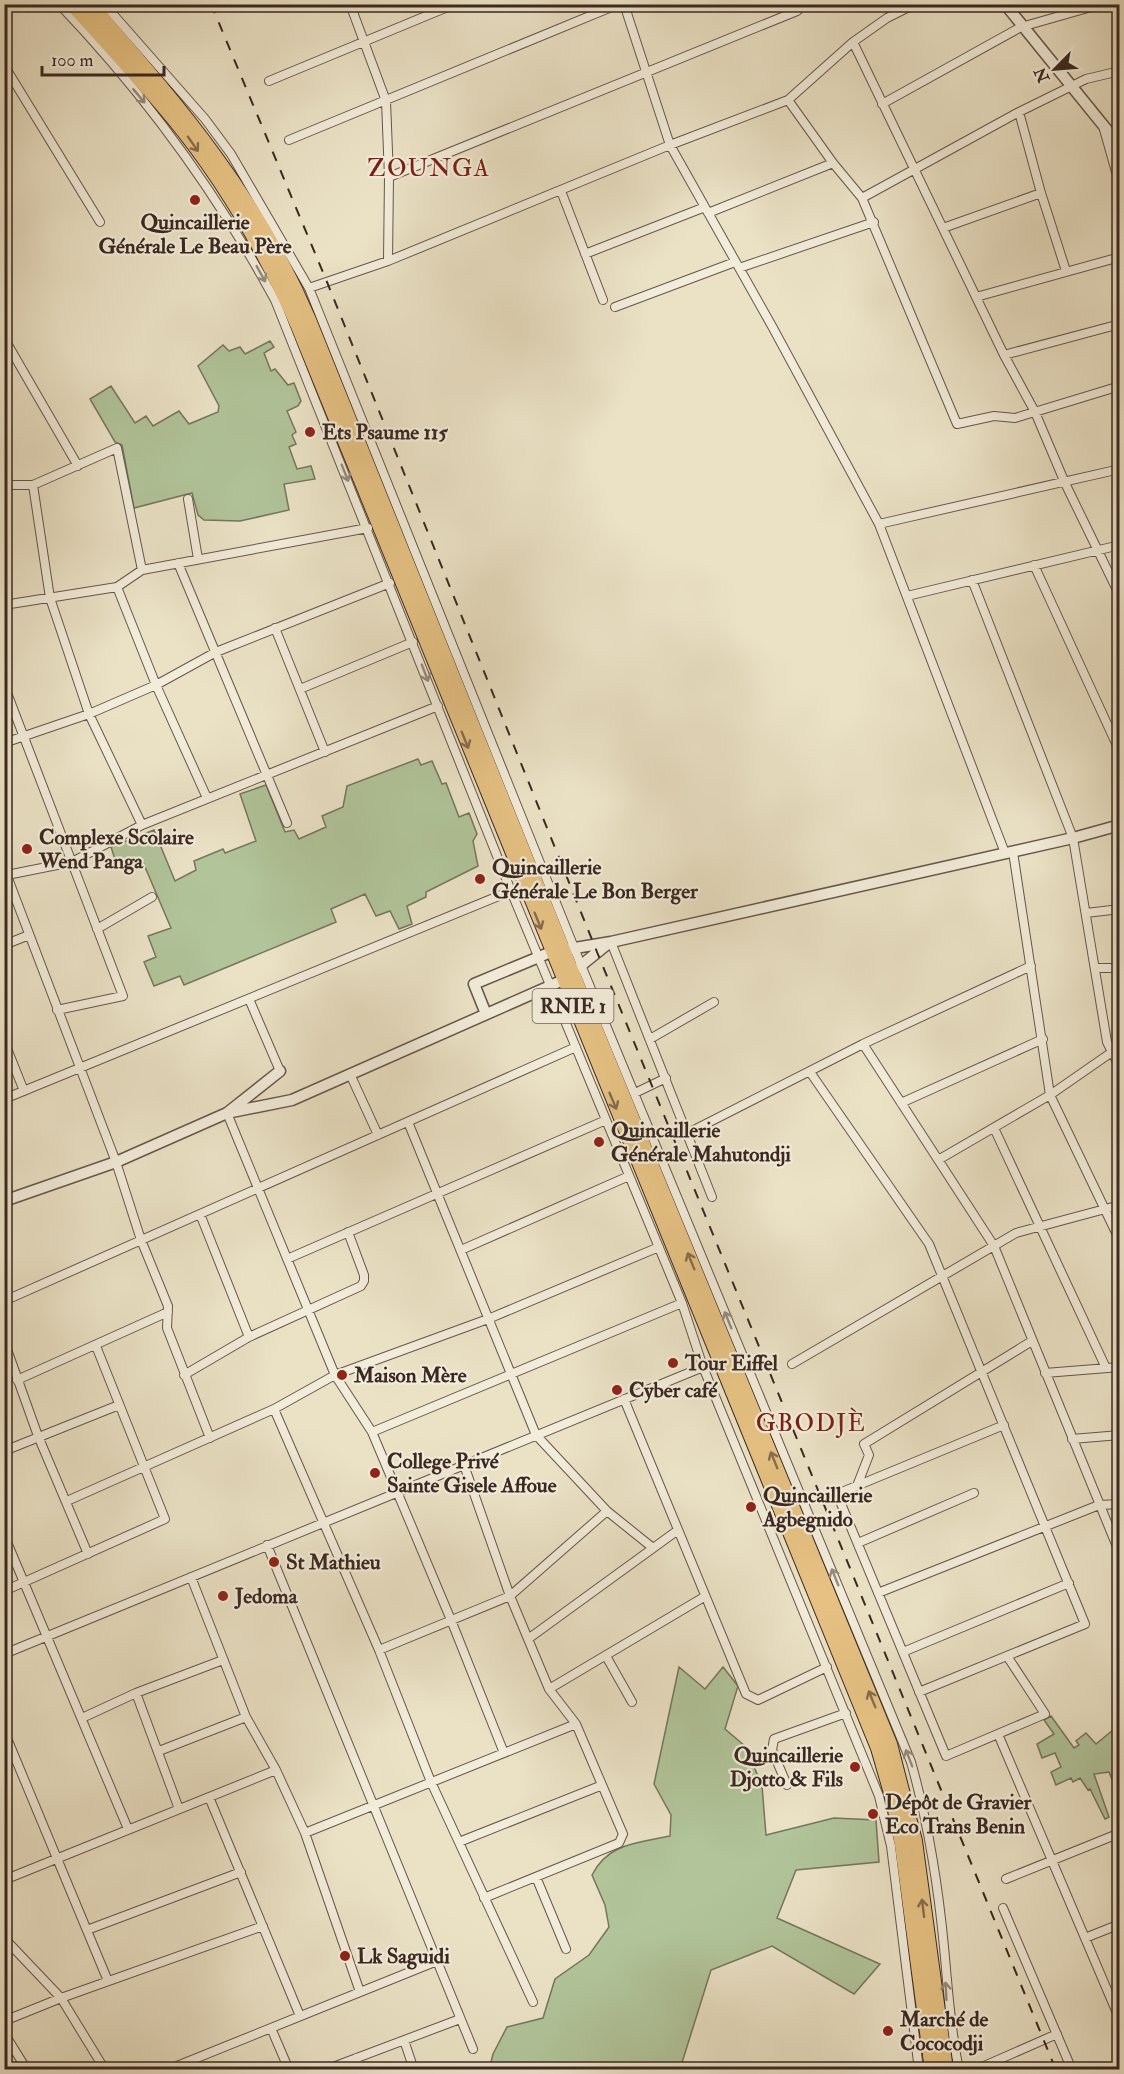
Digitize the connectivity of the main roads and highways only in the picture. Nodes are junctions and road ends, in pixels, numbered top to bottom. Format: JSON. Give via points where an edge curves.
{"nodes":[{"id":1,"x":72,"y":4,"type":"edge"},
{"id":2,"x":90,"y":4,"type":"edge"},
{"id":3,"x":557,"y":952,"type":"junction"},
{"id":4,"x":567,"y":976,"type":"junction"},
{"id":5,"x":932,"y":2070,"type":"edge"},
{"id":6,"x":946,"y":2070,"type":"edge"}],
"edges":[{"from":1,"to":3,"type":"highway","number":"RNIE 1","one_way":true,"via":[[187,136],[235,207],[274,276]]},
{"from":2,"to":3,"type":"highway","number":"RNIE 1","via":[[211,148],[291,280]]},
{"from":3,"to":4,"type":"highway","number":"RNIE 1"},
{"from":4,"to":5,"type":"highway","number":"RNIE 1","one_way":true,"via":[[878,1748],[902,1845]]},
{"from":6,"to":4,"type":"highway","number":"RNIE 1","one_way":true,"via":[[915,1841],[890,1744]]}]}
